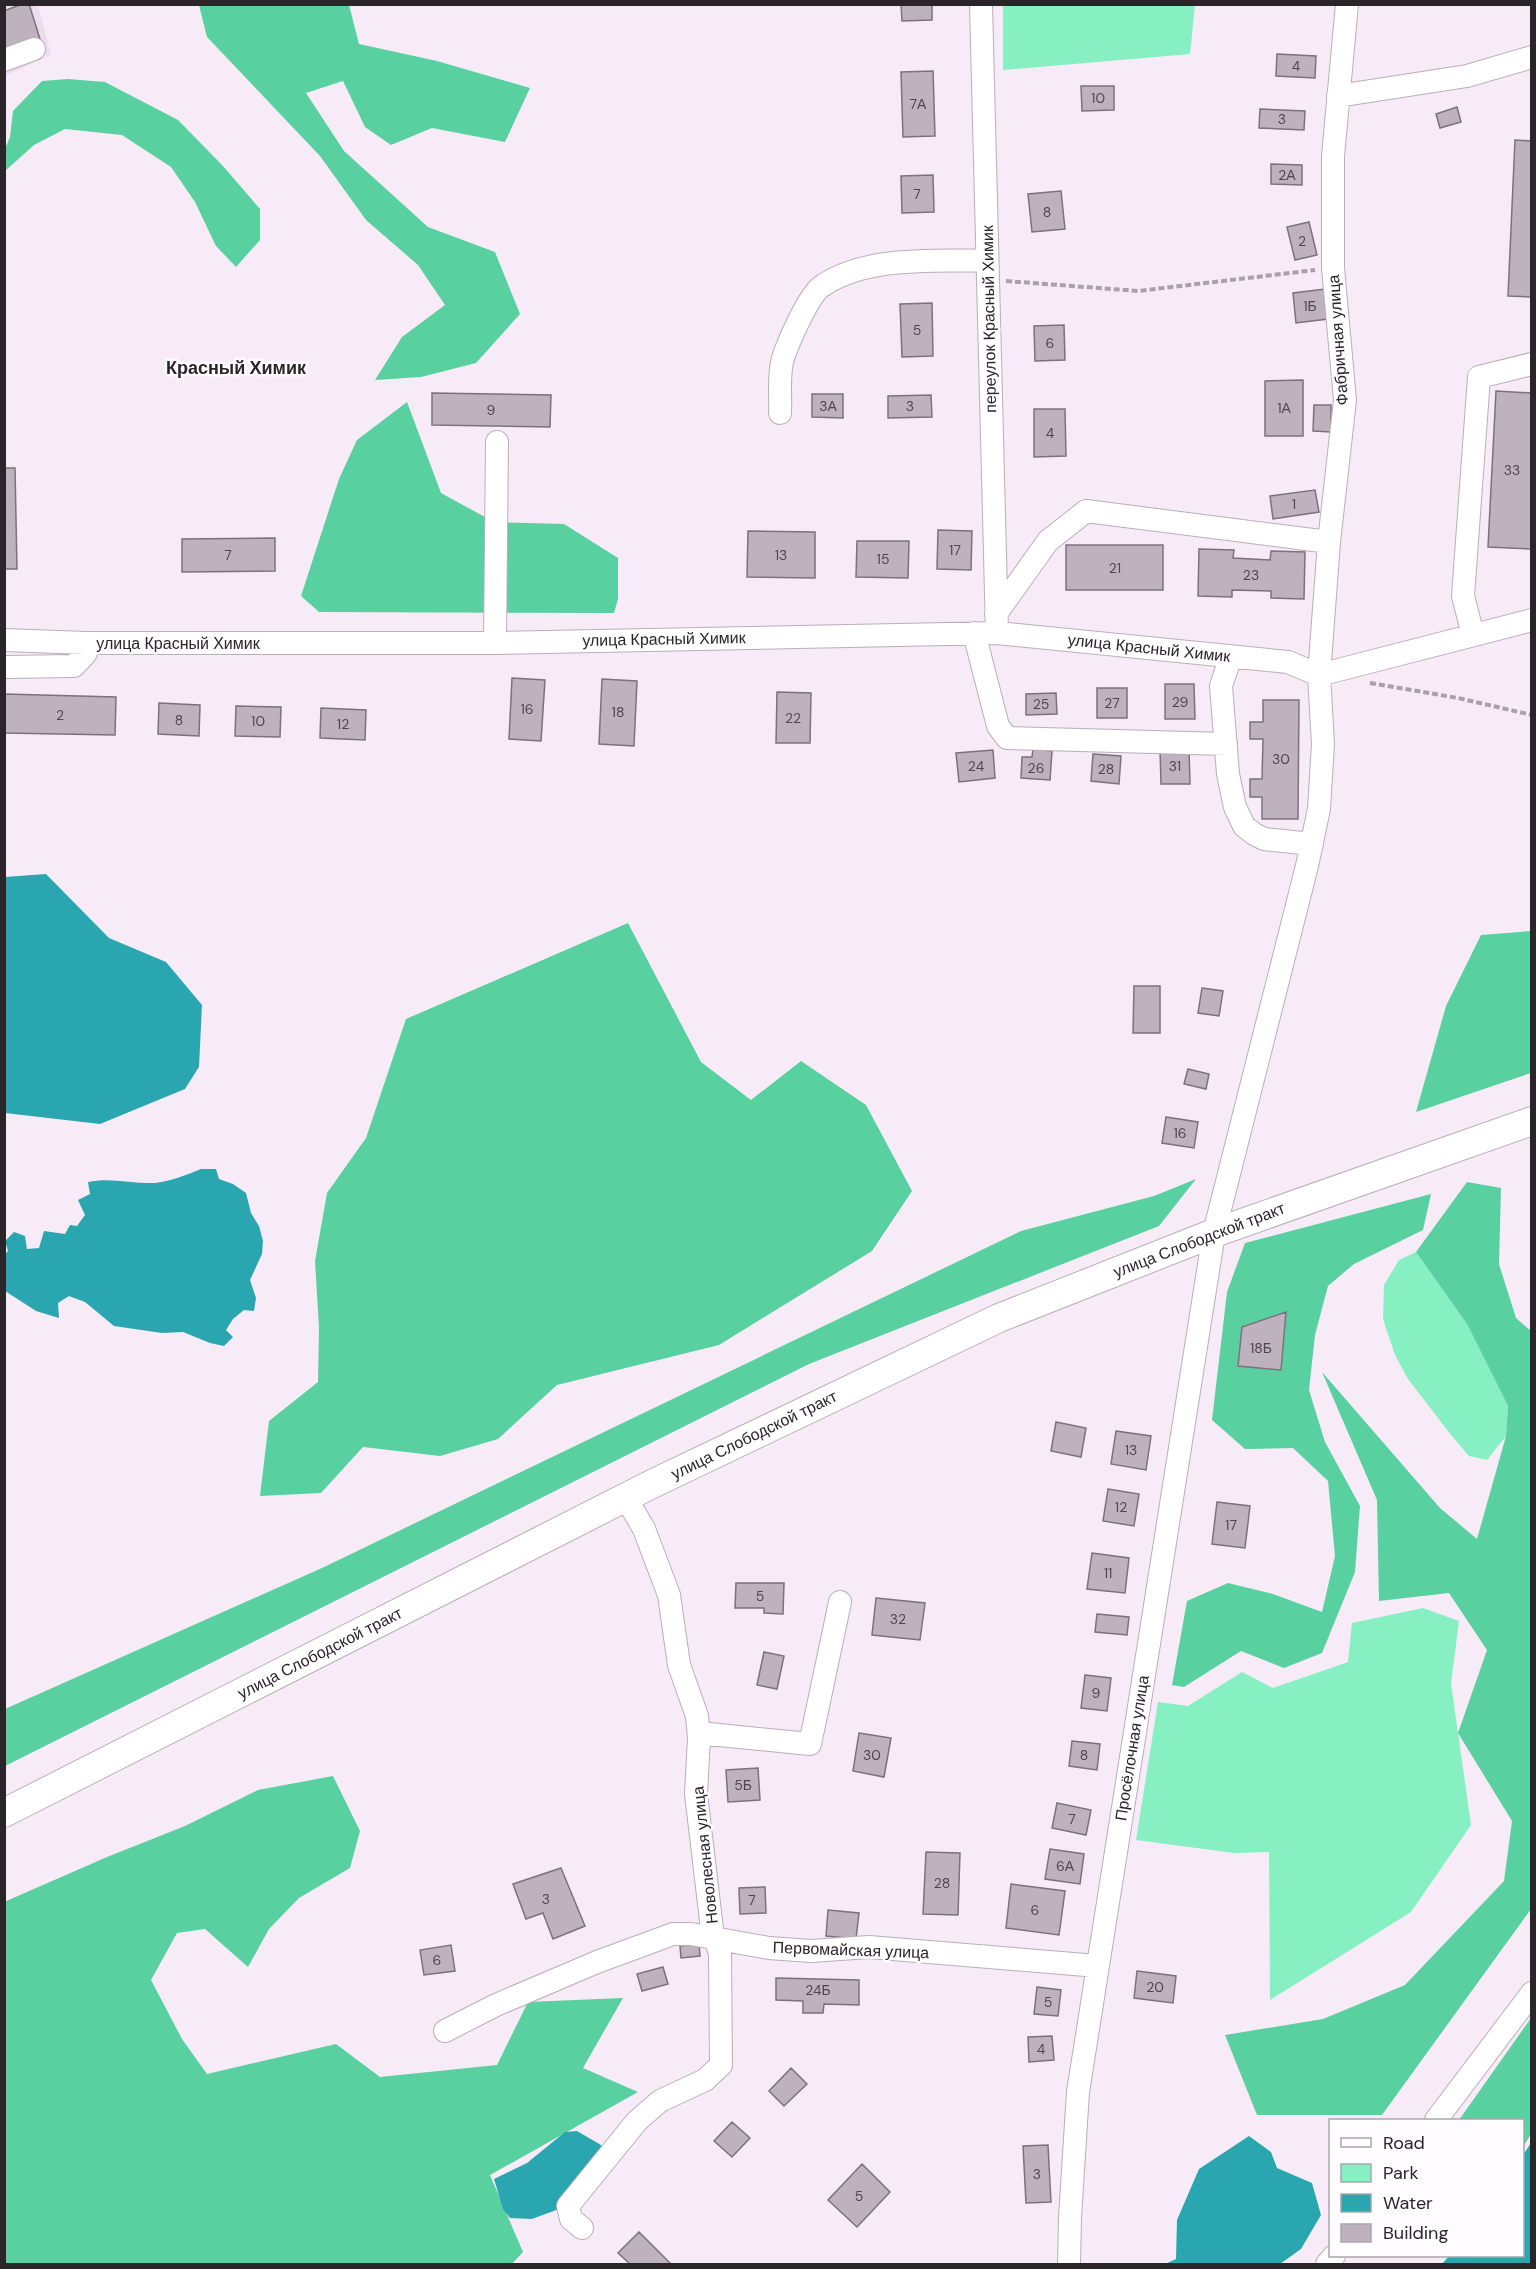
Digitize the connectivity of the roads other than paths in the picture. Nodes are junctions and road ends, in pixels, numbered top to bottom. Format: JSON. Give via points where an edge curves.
{"nodes":[{"id":1,"x":981,"y":4,"type":"edge"},
{"id":2,"x":1347,"y":4,"type":"edge"},
{"id":3,"x":34,"y":49,"type":"dead end"},
{"id":4,"x":1532,"y":57,"type":"edge"},
{"id":5,"x":4,"y":60,"type":"edge"},
{"id":6,"x":1338,"y":96,"type":"junction"},
{"id":7,"x":987,"y":270,"type":"junction"},
{"id":8,"x":1532,"y":364,"type":"edge"},
{"id":9,"x":780,"y":413,"type":"dead end"},
{"id":10,"x":497,"y":442,"type":"dead end"},
{"id":11,"x":1329,"y":542,"type":"junction"},
{"id":12,"x":1532,"y":620,"type":"edge"},
{"id":13,"x":996,"y":623,"type":"junction"},
{"id":14,"x":974,"y":633,"type":"junction"},
{"id":15,"x":1473,"y":635,"type":"junction"},
{"id":16,"x":4,"y":640,"type":"edge"},
{"id":17,"x":86,"y":643,"type":"junction"},
{"id":18,"x":495,"y":643,"type":"junction"},
{"id":19,"x":1231,"y":656,"type":"junction"},
{"id":20,"x":4,"y":667,"type":"edge"},
{"id":21,"x":1319,"y":675,"type":"junction"},
{"id":22,"x":1226,"y":744,"type":"junction"},
{"id":23,"x":1312,"y":844,"type":"junction"},
{"id":24,"x":1532,"y":1121,"type":"edge"},
{"id":25,"x":1214,"y":1233,"type":"junction"},
{"id":26,"x":626,"y":1498,"type":"junction"},
{"id":27,"x":840,"y":1602,"type":"dead end"},
{"id":28,"x":699,"y":1733,"type":"junction"},
{"id":29,"x":4,"y":1813,"type":"edge"},
{"id":30,"x":716,"y":1938,"type":"junction"},
{"id":31,"x":1098,"y":1966,"type":"junction"},
{"id":32,"x":1532,"y":1993,"type":"edge"},
{"id":33,"x":445,"y":2031,"type":"dead end"},
{"id":34,"x":1438,"y":2119,"type":"edge"},
{"id":35,"x":582,"y":2228,"type":"dead end"},
{"id":36,"x":1070,"y":2265,"type":"edge"}],
"edges":[{"from":1,"to":7,"type":"street","name":"переулок Красный Химик"},
{"from":2,"to":6,"type":"street","name":"Фабричная улица"},
{"from":3,"to":5,"type":"street"},
{"from":4,"to":6,"type":"street","via":[[1467,76]]},
{"from":6,"to":11,"type":"street","name":"Фабричная улица","via":[[1333,156],[1333,268],[1344,400]]},
{"from":7,"to":9,"type":"street","via":[[904,263],[857,269],[820,287],[804,311],[783,360]]},
{"from":7,"to":13,"type":"street","name":"переулок Красный Химик"},
{"from":8,"to":15,"type":"street","via":[[1479,377],[1462,596]]},
{"from":10,"to":18,"type":"street"},
{"from":11,"to":13,"type":"street","via":[[1086,511],[1048,541]]},
{"from":11,"to":21,"type":"street","name":"Фабричная улица"},
{"from":12,"to":15,"type":"street"},
{"from":13,"to":14,"type":"street","name":"улица Красный Химик"},
{"from":13,"to":19,"type":"street","name":"улица Красный Химик"},
{"from":14,"to":18,"type":"street","name":"улица Красный Химик"},
{"from":14,"to":22,"type":"street","via":[[1004,736]]},
{"from":15,"to":21,"type":"street"},
{"from":16,"to":17,"type":"street","name":"улица Красный Химик"},
{"from":17,"to":18,"type":"street","name":"улица Красный Химик"},
{"from":17,"to":20,"type":"street","via":[[86,653],[75,666]]},
{"from":19,"to":21,"type":"street","name":"улица Красный Химик","via":[[1288,662]]},
{"from":19,"to":22,"type":"street","via":[[1221,686]]},
{"from":21,"to":23,"type":"street","name":"Фабричная улица","via":[[1323,744],[1319,809]]},
{"from":22,"to":23,"type":"street","via":[[1235,807],[1244,826],[1264,839]]},
{"from":23,"to":25,"type":"street","name":"Просёлочная улица"},
{"from":24,"to":25,"type":"main road","name":"улица Слободской тракт"},
{"from":25,"to":26,"type":"main road","name":"улица Слободской тракт","via":[[999,1318]]},
{"from":25,"to":31,"type":"street","name":"Просёлочная улица"},
{"from":26,"to":28,"type":"street","name":"Новолесная улица","via":[[644,1529],[669,1595],[679,1665],[693,1701]]},
{"from":26,"to":29,"type":"main road","name":"улица Слободской тракт"},
{"from":27,"to":28,"type":"street","via":[[810,1744]]},
{"from":28,"to":30,"type":"street","name":"Новолесная улица","via":[[696,1794]]},
{"from":30,"to":31,"type":"street","name":"Первомайская улица","via":[[769,1948],[811,1951],[869,1947]]},
{"from":30,"to":33,"type":"street","name":"Первомайская улица","via":[[691,1934],[660,1937],[496,2005]]},
{"from":30,"to":35,"type":"street","name":"Новолесная улица","via":[[720,1954],[721,2065],[705,2080],[660,2101],[637,2121],[568,2206],[571,2219]]},
{"from":31,"to":36,"type":"street","name":"Просёлочная улица","via":[[1078,2092]]},
{"from":32,"to":34,"type":"street"}]}
